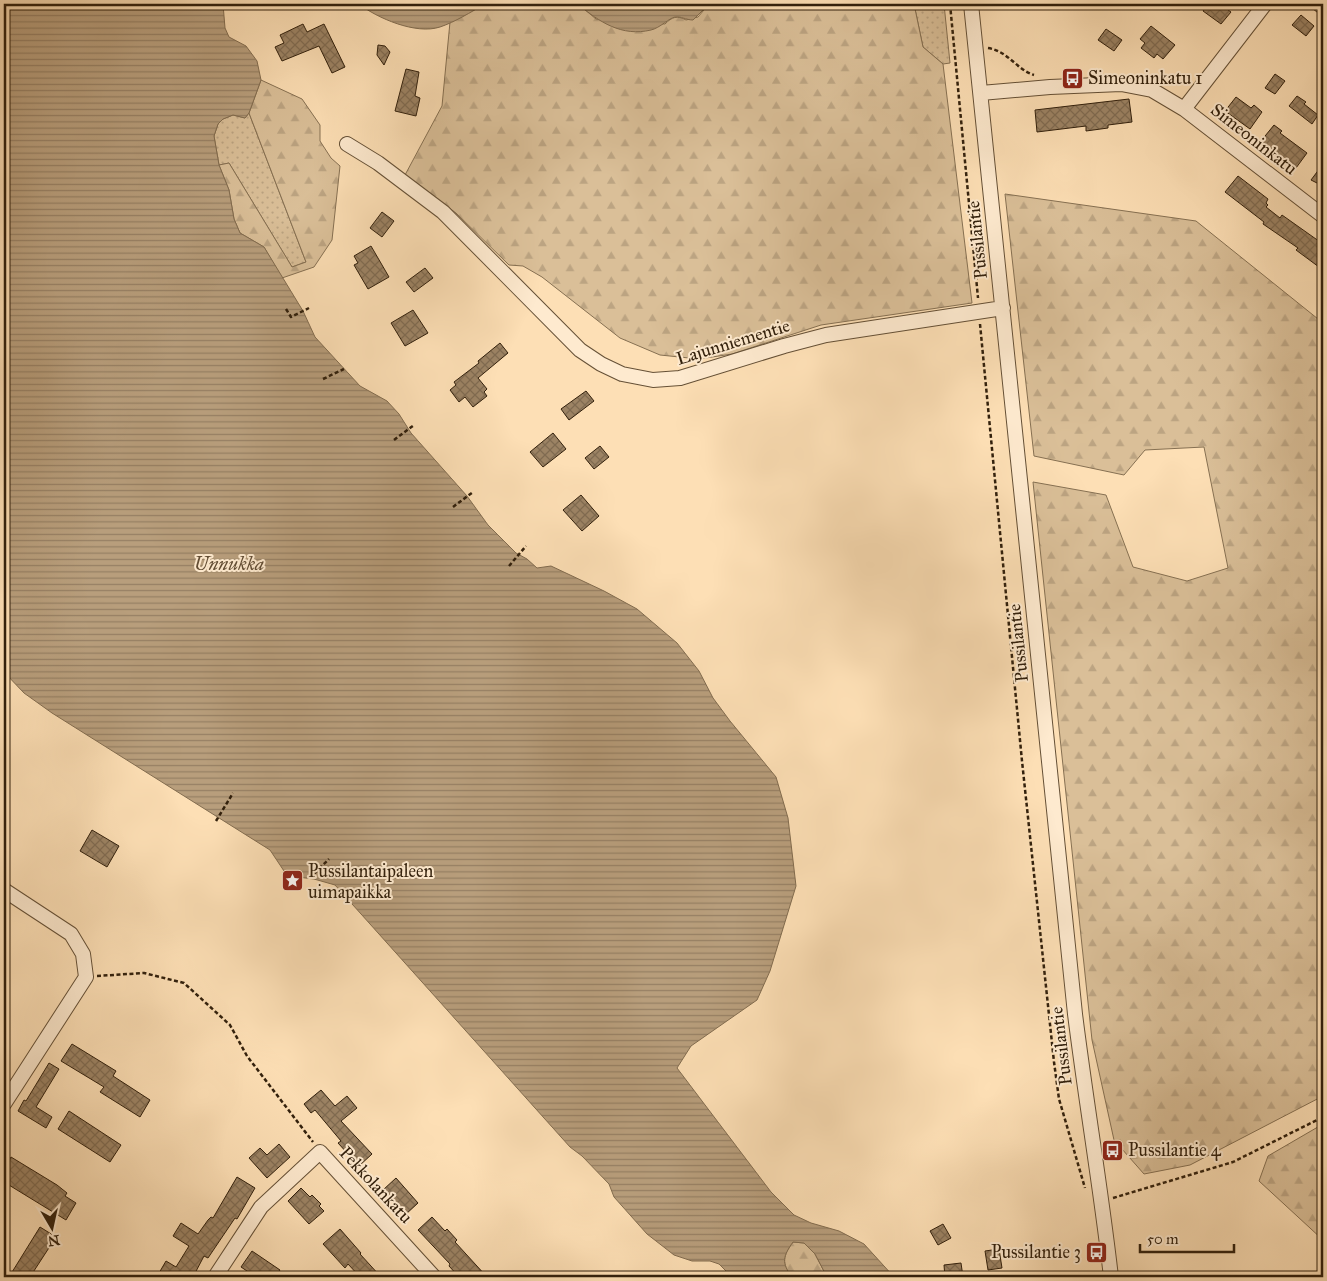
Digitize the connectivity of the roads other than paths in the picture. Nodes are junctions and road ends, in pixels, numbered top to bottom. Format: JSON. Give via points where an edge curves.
{"nodes":[{"id":1,"x":971,"y":4,"type":"edge"},
{"id":2,"x":1265,"y":4,"type":"edge"},
{"id":3,"x":1319,"y":4,"type":"edge"},
{"id":4,"x":1323,"y":7,"type":"edge"},
{"id":5,"x":982,"y":93,"type":"junction"},
{"id":6,"x":1184,"y":109,"type":"junction"},
{"id":7,"x":347,"y":144,"type":"dead end"},
{"id":8,"x":1323,"y":216,"type":"edge"},
{"id":9,"x":1003,"y":308,"type":"junction"},
{"id":10,"x":4,"y":890,"type":"edge"},
{"id":11,"x":4,"y":1104,"type":"edge"},
{"id":12,"x":215,"y":1277,"type":"edge"},
{"id":13,"x":434,"y":1277,"type":"edge"},
{"id":14,"x":1111,"y":1277,"type":"edge"}],
"edges":[{"from":1,"to":5,"type":"street","name":"Pussilantie"},
{"from":2,"to":6,"type":"street"},
{"from":3,"to":4,"type":"street"},
{"from":5,"to":6,"type":"street","name":"Simeoninkatu","via":[[1121,84],[1152,90]]},
{"from":5,"to":9,"type":"street","name":"Pussilantie"},
{"from":6,"to":8,"type":"street","name":"Simeoninkatu"},
{"from":7,"to":9,"type":"street","name":"Lajunniementie","via":[[443,212],[580,350],[622,374],[653,380],[680,378],[826,335]]},
{"from":9,"to":14,"type":"street","name":"Pussilantie","via":[[1075,1014]]},
{"from":10,"to":11,"type":"street","via":[[71,934],[83,954],[86,977]]},
{"from":12,"to":13,"type":"street","name":"Pekkolankatu","via":[[261,1207],[320,1152]]}]}
